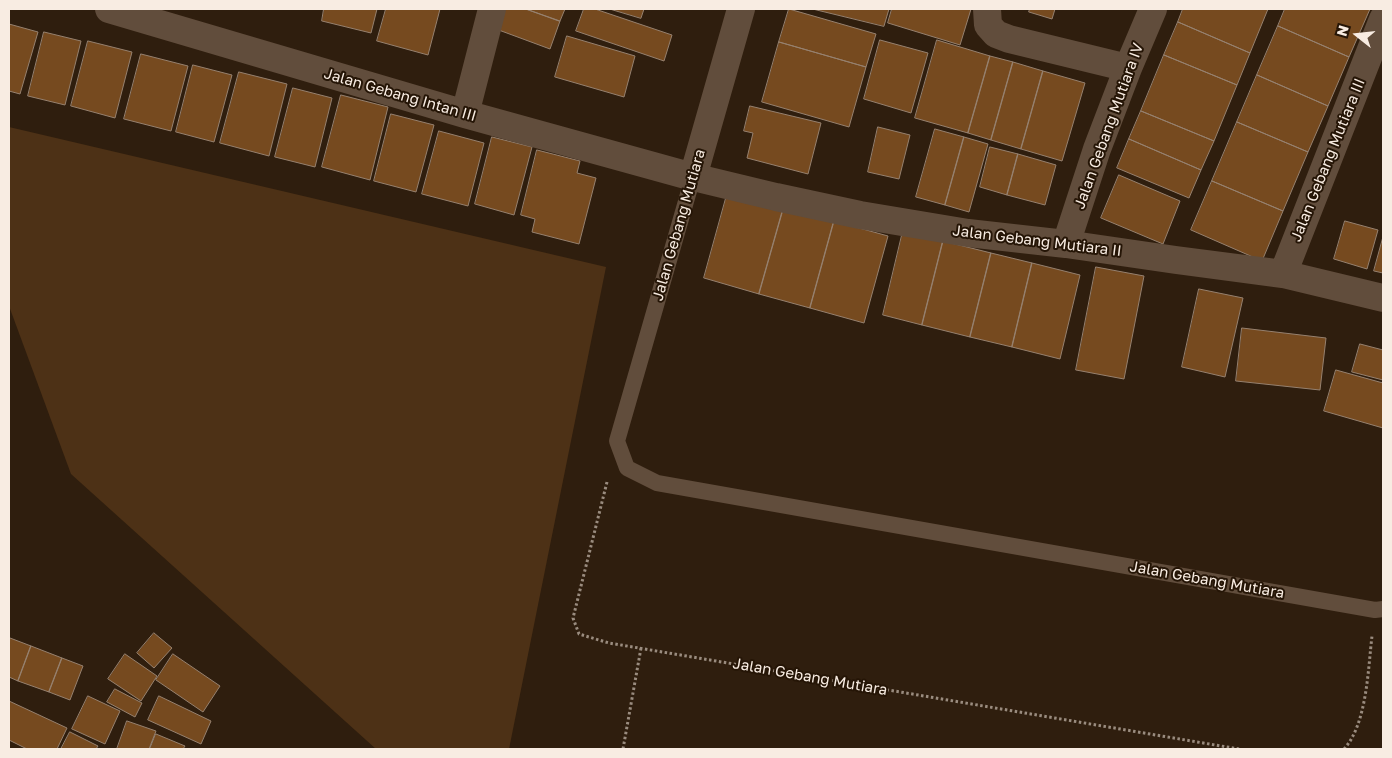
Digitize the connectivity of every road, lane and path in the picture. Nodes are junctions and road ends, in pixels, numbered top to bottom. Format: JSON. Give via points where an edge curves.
{"nodes":[{"id":1,"x":109,"y":9,"type":"edge"},
{"id":2,"x":492,"y":9,"type":"edge"},
{"id":3,"x":741,"y":9,"type":"edge"},
{"id":4,"x":987,"y":9,"type":"edge"},
{"id":5,"x":1154,"y":9,"type":"edge"},
{"id":6,"x":1383,"y":19,"type":"edge"},
{"id":7,"x":1128,"y":68,"type":"junction"},
{"id":8,"x":465,"y":114,"type":"junction"},
{"id":9,"x":693,"y":177,"type":"junction"},
{"id":10,"x":1066,"y":244,"type":"junction"},
{"id":11,"x":1283,"y":274,"type":"junction"},
{"id":12,"x":1383,"y":298,"type":"edge"},
{"id":13,"x":617,"y":441,"type":"junction"},
{"id":14,"x":1379,"y":609,"type":"edge"},
{"id":15,"x":641,"y":648,"type":"junction"},
{"id":16,"x":623,"y":749,"type":"edge"},
{"id":17,"x":1239,"y":749,"type":"edge"},
{"id":18,"x":1344,"y":749,"type":"edge"}],
"edges":[{"from":1,"to":8,"type":"street","name":"Jalan Gebang Intan III"},
{"from":2,"to":8,"type":"street"},
{"from":3,"to":9,"type":"street","name":"Jalan Gebang Mutiara"},
{"from":4,"to":7,"type":"street","via":[[988,25],[996,34]]},
{"from":5,"to":7,"type":"street","name":"Jalan Gebang Mutiara IV"},
{"from":6,"to":11,"type":"street","name":"Jalan Gebang Mutiara III"},
{"from":7,"to":10,"type":"street","name":"Jalan Gebang Mutiara IV"},
{"from":8,"to":9,"type":"street","name":"Jalan Gebang Intan III"},
{"from":9,"to":10,"type":"street","name":"Jalan Gebang Mutiara II","via":[[860,215],[968,233]]},
{"from":9,"to":13,"type":"lane","name":"Jalan Gebang Mutiara"},
{"from":10,"to":11,"type":"street","name":"Jalan Gebang Mutiara II"},
{"from":11,"to":12,"type":"street","name":"Jalan Gebang Mutiara II"},
{"from":13,"to":14,"type":"lane","name":"Jalan Gebang Mutiara","via":[[628,468],[657,483]]},
{"from":13,"to":15,"type":"path","name":"Jalan Gebang Mutiara","via":[[572,618],[579,634]]},
{"from":14,"to":18,"type":"path","via":[[1364,706]]},
{"from":15,"to":16,"type":"path"},
{"from":15,"to":17,"type":"path","name":"Jalan Gebang Mutiara"}]}
